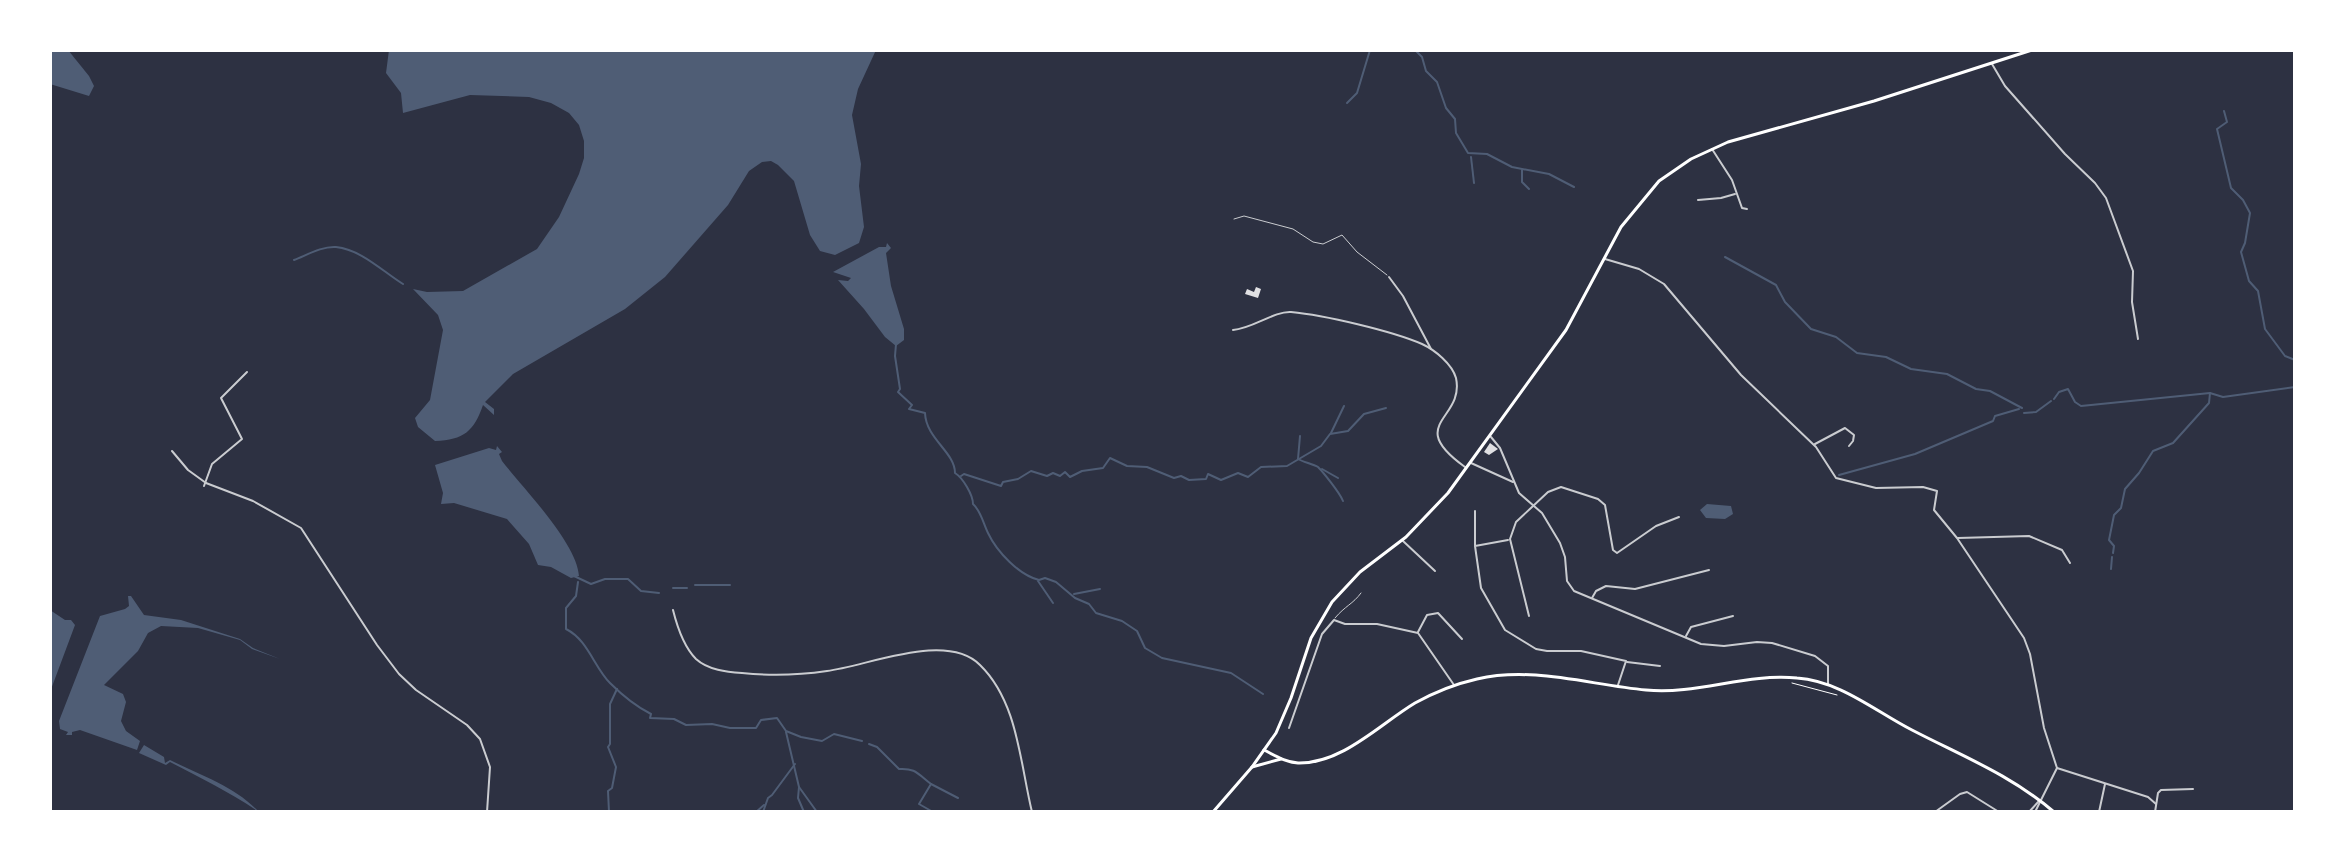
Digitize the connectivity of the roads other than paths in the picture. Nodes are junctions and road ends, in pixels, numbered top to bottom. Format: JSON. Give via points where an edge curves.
{"nodes":[{"id":1,"x":2032,"y":50,"type":"edge"},
{"id":2,"x":1991,"y":63,"type":"junction"},
{"id":3,"x":1711,"y":148,"type":"junction"},
{"id":4,"x":1736,"y":193,"type":"junction"},
{"id":5,"x":1698,"y":200,"type":"dead end"},
{"id":6,"x":1747,"y":209,"type":"dead end"},
{"id":7,"x":1234,"y":219,"type":"dead end"},
{"id":8,"x":1604,"y":259,"type":"junction"},
{"id":9,"x":1389,"y":277,"type":"joint"},
{"id":10,"x":1233,"y":330,"type":"dead end"},
{"id":11,"x":2138,"y":339,"type":"dead end"},
{"id":12,"x":1431,"y":350,"type":"junction"},
{"id":13,"x":247,"y":372,"type":"dead end"},
{"id":14,"x":1489,"y":436,"type":"junction"},
{"id":15,"x":1814,"y":444,"type":"junction"},
{"id":16,"x":1849,"y":446,"type":"dead end"},
{"id":17,"x":172,"y":451,"type":"dead end"},
{"id":18,"x":1470,"y":462,"type":"junction"},
{"id":19,"x":1466,"y":468,"type":"junction"},
{"id":20,"x":1514,"y":483,"type":"junction"},
{"id":21,"x":205,"y":484,"type":"junction"},
{"id":22,"x":1533,"y":506,"type":"junction"},
{"id":23,"x":1475,"y":511,"type":"dead end"},
{"id":24,"x":1679,"y":517,"type":"dead end"},
{"id":25,"x":1957,"y":538,"type":"junction"},
{"id":26,"x":1510,"y":539,"type":"junction"},
{"id":27,"x":1402,"y":540,"type":"junction"},
{"id":28,"x":1475,"y":546,"type":"junction"},
{"id":29,"x":2070,"y":563,"type":"dead end"},
{"id":30,"x":1709,"y":570,"type":"dead end"},
{"id":31,"x":1435,"y":571,"type":"dead end"},
{"id":32,"x":1361,"y":593,"type":"dead end"},
{"id":33,"x":1591,"y":599,"type":"junction"},
{"id":34,"x":673,"y":610,"type":"dead end"},
{"id":35,"x":1529,"y":616,"type":"dead end"},
{"id":36,"x":1733,"y":616,"type":"dead end"},
{"id":37,"x":1334,"y":620,"type":"junction"},
{"id":38,"x":1418,"y":633,"type":"junction"},
{"id":39,"x":1685,"y":637,"type":"junction"},
{"id":40,"x":1462,"y":639,"type":"dead end"},
{"id":41,"x":1626,"y":661,"type":"junction"},
{"id":42,"x":1660,"y":666,"type":"dead end"},
{"id":43,"x":1454,"y":685,"type":"junction"},
{"id":44,"x":1828,"y":685,"type":"junction"},
{"id":45,"x":1617,"y":686,"type":"junction"},
{"id":46,"x":1289,"y":728,"type":"dead end"},
{"id":47,"x":1264,"y":750,"type":"junction"},
{"id":48,"x":1281,"y":759,"type":"junction"},
{"id":49,"x":1252,"y":767,"type":"junction"},
{"id":50,"x":2057,"y":768,"type":"junction"},
{"id":51,"x":2106,"y":783,"type":"junction"},
{"id":52,"x":2193,"y":789,"type":"dead end"},
{"id":53,"x":2040,"y":800,"type":"junction"},
{"id":54,"x":2156,"y":804,"type":"junction"},
{"id":55,"x":487,"y":812,"type":"edge"},
{"id":56,"x":1032,"y":812,"type":"edge"},
{"id":57,"x":1213,"y":812,"type":"edge"},
{"id":58,"x":1935,"y":812,"type":"edge"},
{"id":59,"x":1999,"y":812,"type":"edge"},
{"id":60,"x":2029,"y":812,"type":"edge"},
{"id":61,"x":2035,"y":812,"type":"edge"},
{"id":62,"x":2054,"y":812,"type":"edge"},
{"id":63,"x":2099,"y":812,"type":"edge"},
{"id":64,"x":2155,"y":812,"type":"edge"}],
"edges":[{"from":1,"to":2,"type":"main road"},
{"from":2,"to":3,"type":"main road"},
{"from":2,"to":11,"type":"street","via":[[2005,86],[2106,198],[2133,271]]},
{"from":3,"to":4,"type":"street"},
{"from":3,"to":8,"type":"main road","via":[[1669,172],[1650,190]]},
{"from":4,"to":5,"type":"street"},
{"from":4,"to":6,"type":"street"},
{"from":7,"to":9,"type":"lane","via":[[1244,216],[1293,229],[1323,244],[1342,235]]},
{"from":8,"to":14,"type":"main road","via":[[1566,330]]},
{"from":8,"to":15,"type":"street","via":[[1629,265],[1664,284],[1741,375]]},
{"from":9,"to":12,"type":"street"},
{"from":10,"to":12,"type":"street","via":[[1291,312],[1359,325]]},
{"from":12,"to":19,"type":"street","via":[[1449,365],[1456,384],[1438,439]]},
{"from":13,"to":21,"type":"street","via":[[221,401],[242,439],[214,462]]},
{"from":14,"to":18,"type":"main road"},
{"from":14,"to":20,"type":"street","via":[[1500,448]]},
{"from":15,"to":16,"type":"street","via":[[1845,428],[1854,435]]},
{"from":15,"to":25,"type":"street","via":[[1840,480],[1876,488],[1935,489],[1933,508]]},
{"from":17,"to":21,"type":"street"},
{"from":18,"to":19,"type":"main road"},
{"from":18,"to":20,"type":"street"},
{"from":19,"to":27,"type":"main road"},
{"from":20,"to":22,"type":"street"},
{"from":21,"to":55,"type":"street","via":[[253,501],[301,528],[399,674],[480,739],[490,767]]},
{"from":22,"to":24,"type":"street","via":[[1561,487],[1598,499],[1607,511],[1617,553]]},
{"from":22,"to":26,"type":"street","via":[[1516,522]]},
{"from":22,"to":33,"type":"street","via":[[1563,548],[1570,588]]},
{"from":23,"to":28,"type":"street"},
{"from":25,"to":29,"type":"street","via":[[2029,536],[2062,550]]},
{"from":25,"to":50,"type":"street","via":[[2024,638]]},
{"from":26,"to":28,"type":"street"},
{"from":26,"to":35,"type":"street"},
{"from":27,"to":31,"type":"street"},
{"from":27,"to":47,"type":"main road","via":[[1360,572],[1319,622],[1284,714]]},
{"from":28,"to":41,"type":"street","via":[[1481,588],[1505,630],[1536,649]]},
{"from":30,"to":33,"type":"street","via":[[1635,589],[1606,586]]},
{"from":32,"to":37,"type":"lane"},
{"from":33,"to":39,"type":"street"},
{"from":34,"to":56,"type":"street","via":[[695,658],[734,672],[825,672],[897,655],[952,650],[969,656],[989,676],[1012,717]]},
{"from":36,"to":39,"type":"street","via":[[1691,627]]},
{"from":37,"to":38,"type":"street"},
{"from":37,"to":46,"type":"street","via":[[1322,634]]},
{"from":38,"to":40,"type":"street","via":[[1434,612]]},
{"from":38,"to":43,"type":"street"},
{"from":39,"to":44,"type":"street","via":[[1713,647],[1757,642],[1804,652],[1826,662]]},
{"from":41,"to":42,"type":"street"},
{"from":41,"to":45,"type":"street"},
{"from":43,"to":45,"type":"main road","via":[[1511,674]]},
{"from":43,"to":48,"type":"main road","via":[[1324,759]]},
{"from":44,"to":45,"type":"main road","via":[[1777,677],[1685,690]]},
{"from":44,"to":53,"type":"main road","via":[[2005,775]]},
{"from":47,"to":48,"type":"main road"},
{"from":47,"to":49,"type":"main road"},
{"from":48,"to":49,"type":"main road"},
{"from":49,"to":57,"type":"main road"},
{"from":50,"to":51,"type":"street"},
{"from":50,"to":53,"type":"street"},
{"from":51,"to":54,"type":"street"},
{"from":51,"to":63,"type":"street"},
{"from":52,"to":54,"type":"street","via":[[2161,790]]},
{"from":53,"to":60,"type":"street"},
{"from":53,"to":61,"type":"street"},
{"from":53,"to":62,"type":"main road"},
{"from":54,"to":64,"type":"street"},
{"from":58,"to":59,"type":"street","via":[[1967,792]]}]}
